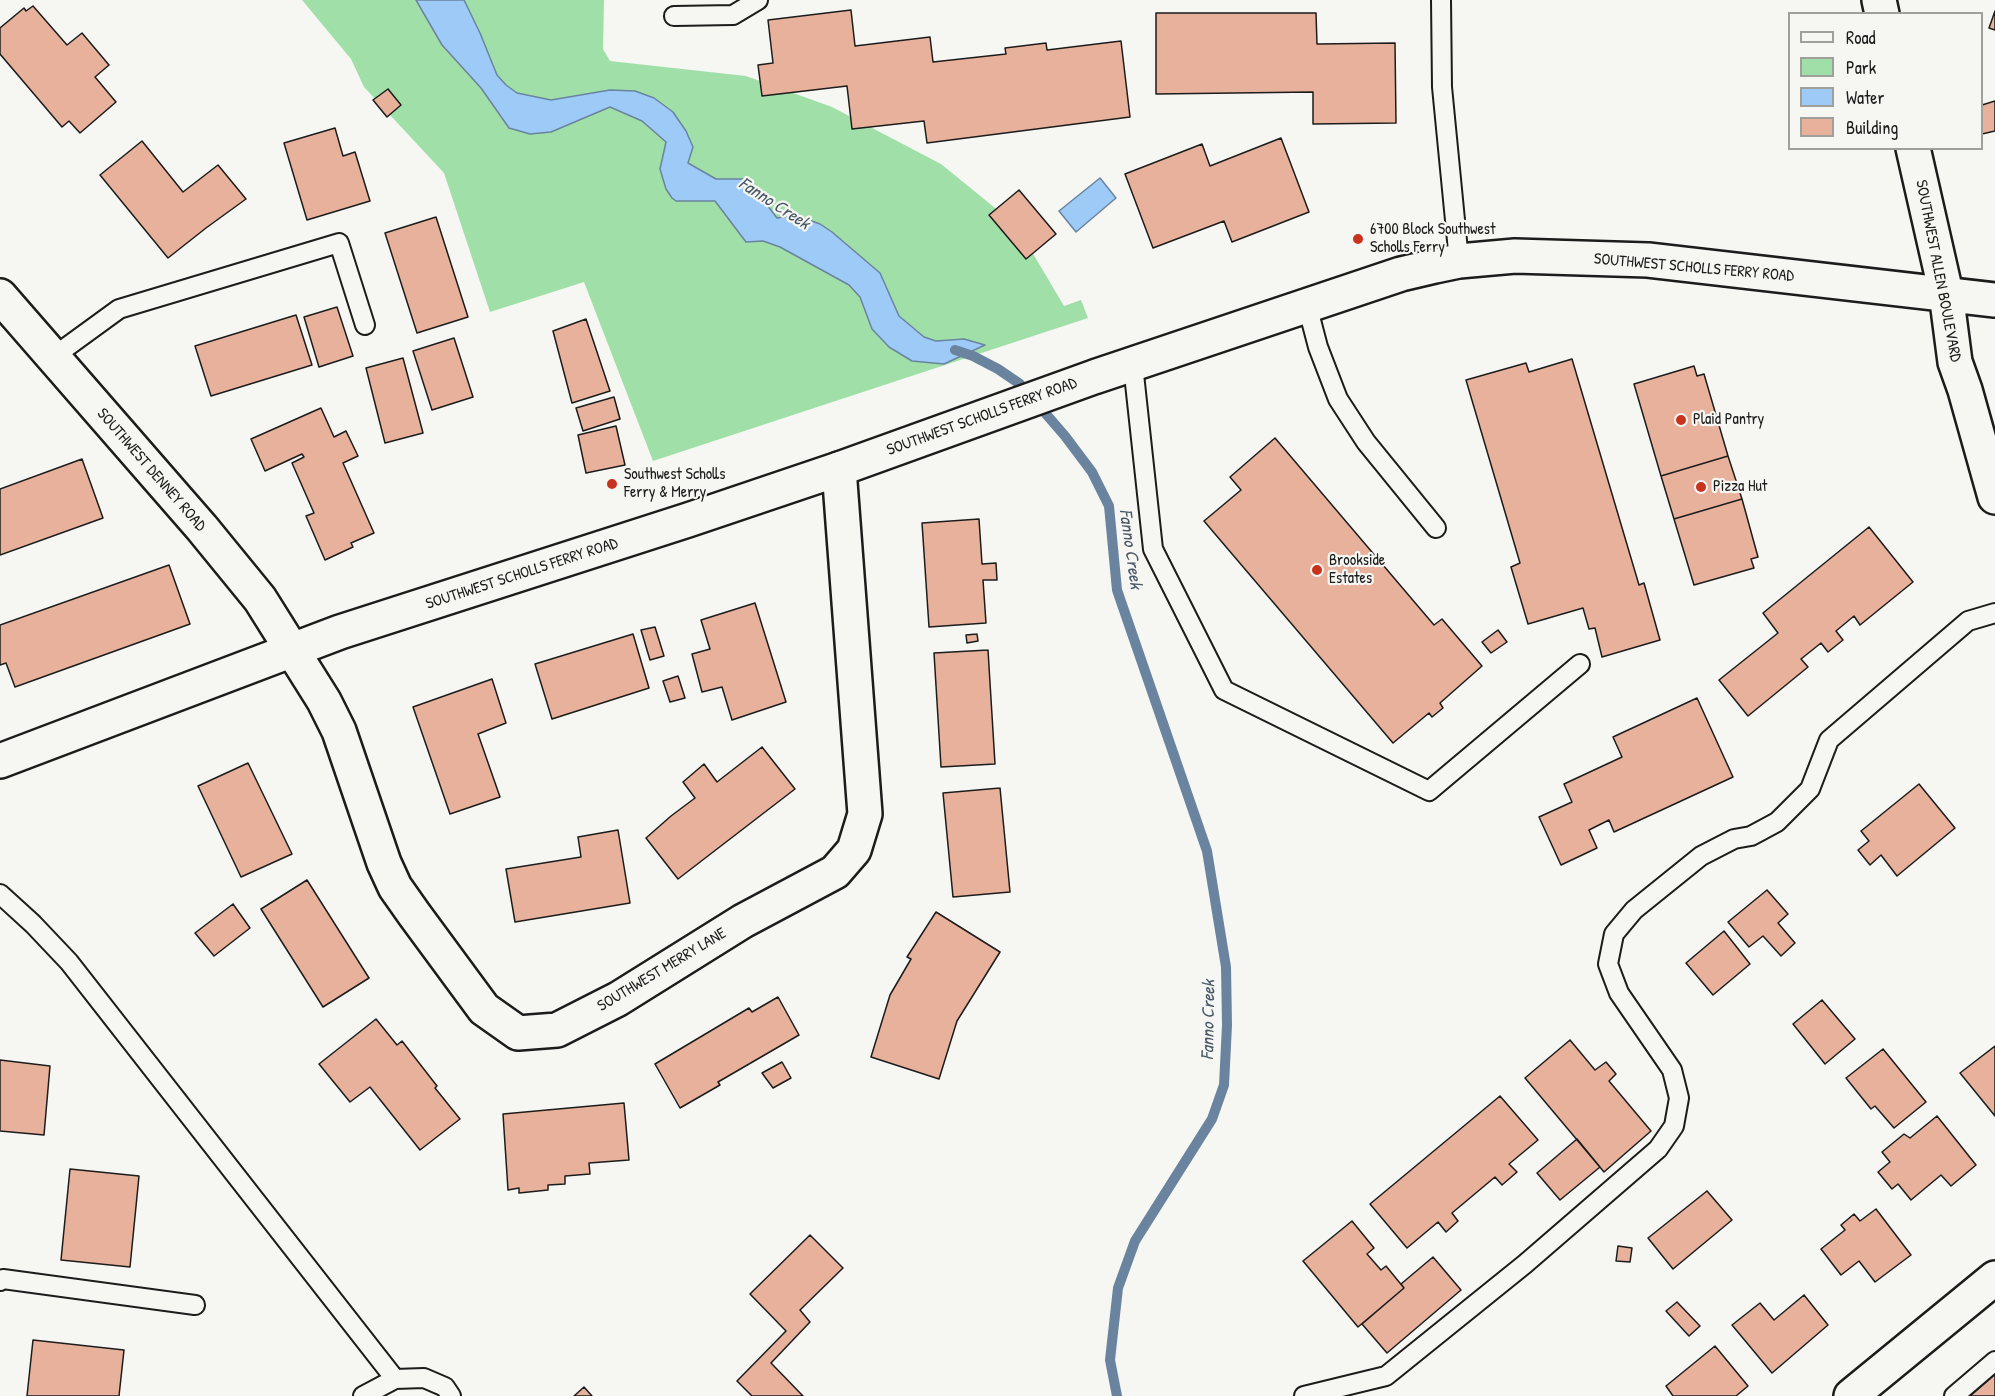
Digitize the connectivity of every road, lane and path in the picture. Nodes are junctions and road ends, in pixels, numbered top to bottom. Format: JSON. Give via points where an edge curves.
{"nodes":[{"id":1,"x":758,"y":0,"type":"edge"},
{"id":2,"x":1442,"y":0,"type":"edge"},
{"id":3,"x":674,"y":16,"type":"dead end"},
{"id":4,"x":1913,"y":150,"type":"edge"},
{"id":5,"x":1459,"y":261,"type":"junction"},
{"id":6,"x":1946,"y":293,"type":"junction"},
{"id":7,"x":0,"y":296,"type":"edge"},
{"id":8,"x":1995,"y":300,"type":"edge"},
{"id":9,"x":1307,"y":305,"type":"junction"},
{"id":10,"x":365,"y":325,"type":"dead end"},
{"id":11,"x":53,"y":357,"type":"junction"},
{"id":12,"x":1133,"y":365,"type":"junction"},
{"id":13,"x":839,"y":469,"type":"junction"},
{"id":14,"x":1995,"y":497,"type":"edge"},
{"id":15,"x":1436,"y":528,"type":"dead end"},
{"id":16,"x":1995,"y":613,"type":"edge"},
{"id":17,"x":292,"y":650,"type":"junction"},
{"id":18,"x":1580,"y":664,"type":"dead end"},
{"id":19,"x":0,"y":761,"type":"edge"},
{"id":20,"x":0,"y":894,"type":"edge"},
{"id":21,"x":1995,"y":1278,"type":"edge"},
{"id":22,"x":0,"y":1281,"type":"edge"},
{"id":23,"x":195,"y":1305,"type":"dead end"},
{"id":24,"x":1995,"y":1361,"type":"edge"},
{"id":25,"x":395,"y":1379,"type":"junction"},
{"id":26,"x":363,"y":1396,"type":"edge"},
{"id":27,"x":451,"y":1396,"type":"edge"},
{"id":28,"x":1304,"y":1396,"type":"edge"},
{"id":29,"x":1851,"y":1396,"type":"edge"},
{"id":30,"x":1954,"y":1396,"type":"edge"}],
"edges":[{"from":1,"to":3,"type":"lane","via":[[733,15]]},
{"from":2,"to":5,"type":"lane","via":[[1442,87]]},
{"from":4,"to":6,"type":"main road","name":"SOUTHWEST ALLEN BOULEVARD"},
{"from":5,"to":6,"type":"main road","name":"SOUTHWEST SCHOLLS FERRY ROAD","via":[[1515,255],[1648,260]]},
{"from":5,"to":9,"type":"main road","name":"SOUTHWEST SCHOLLS FERRY ROAD","via":[[1401,274]]},
{"from":6,"to":8,"type":"main road","name":"SOUTHWEST SCHOLLS FERRY ROAD"},
{"from":6,"to":14,"type":"main road","name":"SOUTHWEST ALLEN BOULEVARD","via":[[1955,362]]},
{"from":7,"to":11,"type":"main road","name":"SOUTHWEST DENNEY ROAD"},
{"from":9,"to":12,"type":"main road","name":"SOUTHWEST SCHOLLS FERRY ROAD"},
{"from":9,"to":15,"type":"lane","via":[[1338,399],[1366,442]]},
{"from":10,"to":11,"type":"lane","via":[[339,243],[119,309]]},
{"from":11,"to":17,"type":"main road","name":"SOUTHWEST DENNEY ROAD","via":[[260,599]]},
{"from":12,"to":13,"type":"main road","name":"SOUTHWEST SCHOLLS FERRY ROAD"},
{"from":12,"to":18,"type":"lane","via":[[1153,549],[1224,690],[1429,791]]},
{"from":13,"to":17,"type":"main road","name":"SOUTHWEST SCHOLLS FERRY ROAD"},
{"from":13,"to":17,"type":"main road","name":"SOUTHWEST MERRY LANE","via":[[865,814],[854,850],[834,872],[743,921],[618,999],[557,1030],[518,1033],[484,1010],[395,887],[339,731]]},
{"from":16,"to":28,"type":"lane","via":[[1968,621],[1829,740],[1810,789],[1777,822],[1701,856],[1634,910],[1614,934],[1608,964],[1619,993],[1672,1070],[1679,1098],[1674,1126],[1658,1149],[1525,1264],[1386,1376]]},
{"from":17,"to":19,"type":"main road","name":"SOUTHWEST SCHOLLS FERRY ROAD"},
{"from":20,"to":25,"type":"lane","via":[[69,962]]},
{"from":21,"to":29,"type":"main road"},
{"from":22,"to":23,"type":"lane"},
{"from":24,"to":30,"type":"lane"},
{"from":25,"to":26,"type":"lane"},
{"from":25,"to":27,"type":"lane","via":[[424,1377],[445,1387]]}]}
